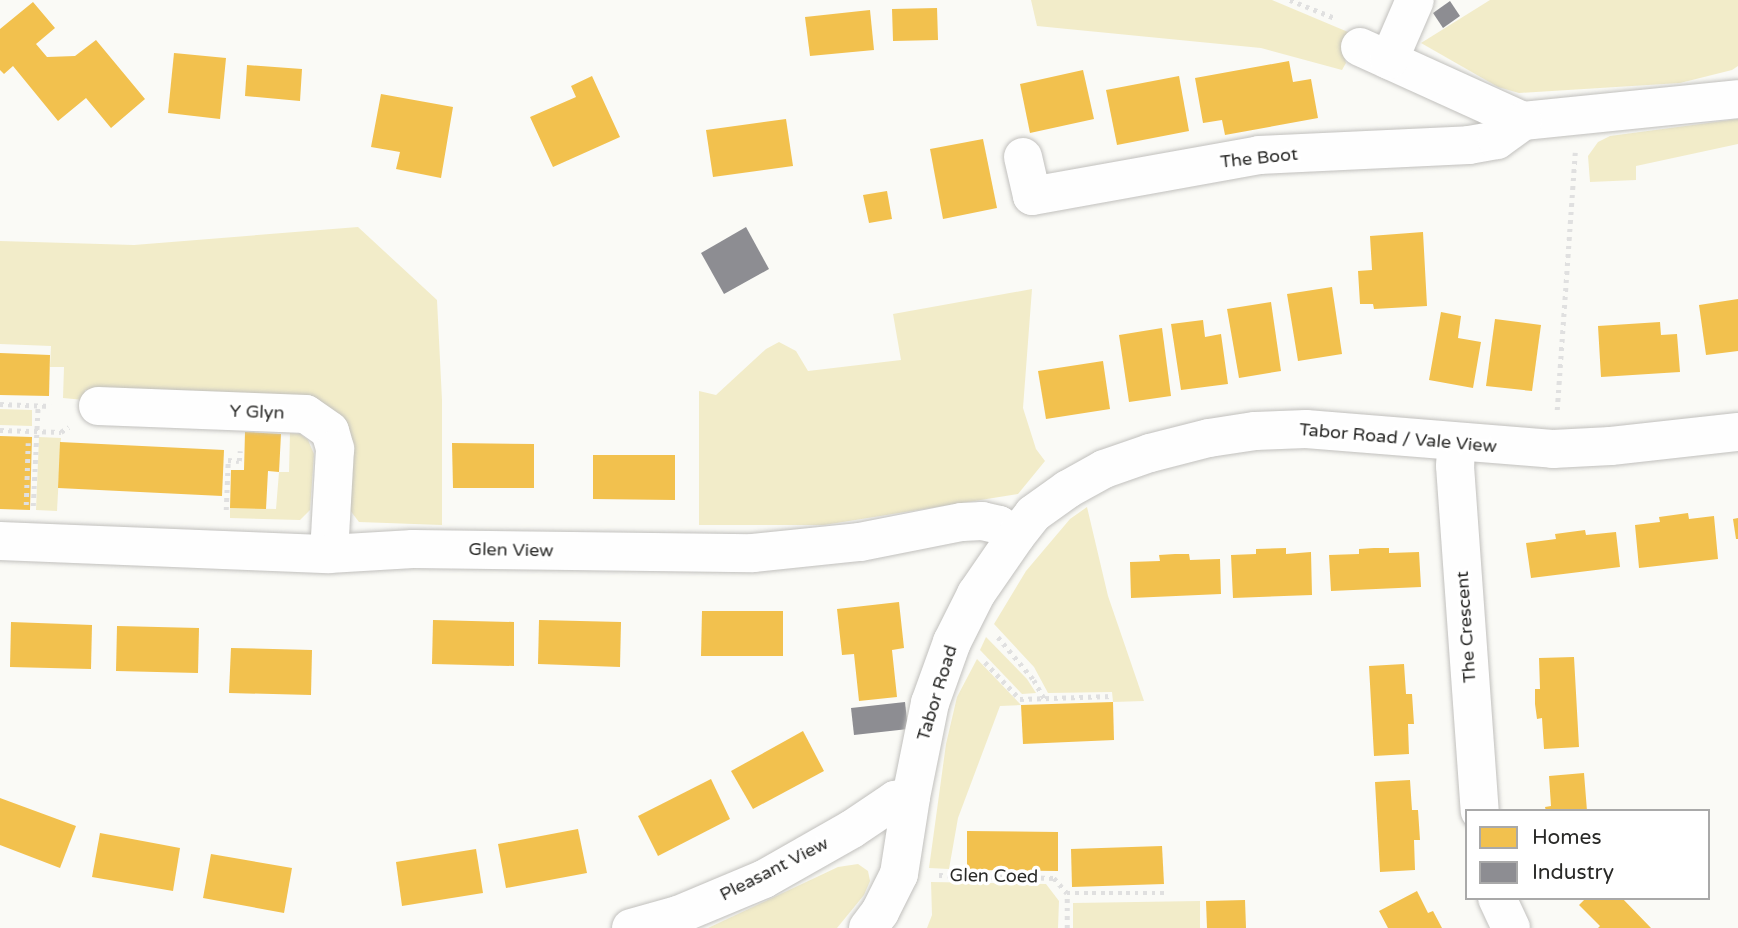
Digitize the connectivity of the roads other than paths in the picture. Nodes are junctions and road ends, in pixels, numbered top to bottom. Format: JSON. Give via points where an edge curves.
{"nodes":[{"id":1,"x":1415,"y":0,"type":"edge"},
{"id":2,"x":1738,"y":99,"type":"edge"},
{"id":3,"x":1523,"y":121,"type":"junction"},
{"id":4,"x":1023,"y":157,"type":"dead end"},
{"id":5,"x":98,"y":405,"type":"road end"},
{"id":6,"x":1738,"y":432,"type":"edge"},
{"id":7,"x":1456,"y":442,"type":"junction"},
{"id":8,"x":1068,"y":489,"type":"joint"},
{"id":9,"x":1016,"y":536,"type":"junction"},
{"id":10,"x":0,"y":541,"type":"edge"},
{"id":11,"x":329,"y":554,"type":"junction"},
{"id":12,"x":911,"y":797,"type":"junction"},
{"id":13,"x":1480,"y":809,"type":"edge"},
{"id":14,"x":1498,"y":900,"type":"edge"},
{"id":15,"x":631,"y":928,"type":"edge"},
{"id":16,"x":868,"y":928,"type":"edge"},
{"id":17,"x":1511,"y":928,"type":"edge"}],
"edges":[{"from":1,"to":3,"type":"street","via":[[1364,43]]},
{"from":2,"to":3,"type":"street"},
{"from":3,"to":4,"type":"street","name":"The Boot","via":[[1497,140],[1469,145],[1259,155],[1032,197]]},
{"from":5,"to":11,"type":"street","name":"Y Glyn","via":[[306,414],[330,431],[335,449]]},
{"from":6,"to":7,"type":"street","name":"Tabor Road / Vale View","via":[[1553,449]]},
{"from":7,"to":8,"type":"street","name":"Tabor Road / Vale View","via":[[1306,429],[1255,431],[1150,453],[1104,469]]},
{"from":7,"to":13,"type":"street","name":"The Crescent"},
{"from":8,"to":9,"type":"street","name":"Tabor Road","via":[[1033,514]]},
{"from":9,"to":11,"type":"street","name":"Glen View","via":[[982,521],[860,542],[753,553],[413,549]]},
{"from":9,"to":12,"type":"street","name":"Tabor Road","via":[[976,594],[952,642],[930,703]]},
{"from":10,"to":11,"type":"street","name":"Glen View"},
{"from":12,"to":15,"type":"street","name":"Pleasant View","via":[[895,800],[764,879],[678,915]]},
{"from":12,"to":16,"type":"street","name":"Tabor Road","via":[[899,874]]},
{"from":14,"to":17,"type":"street"}]}
